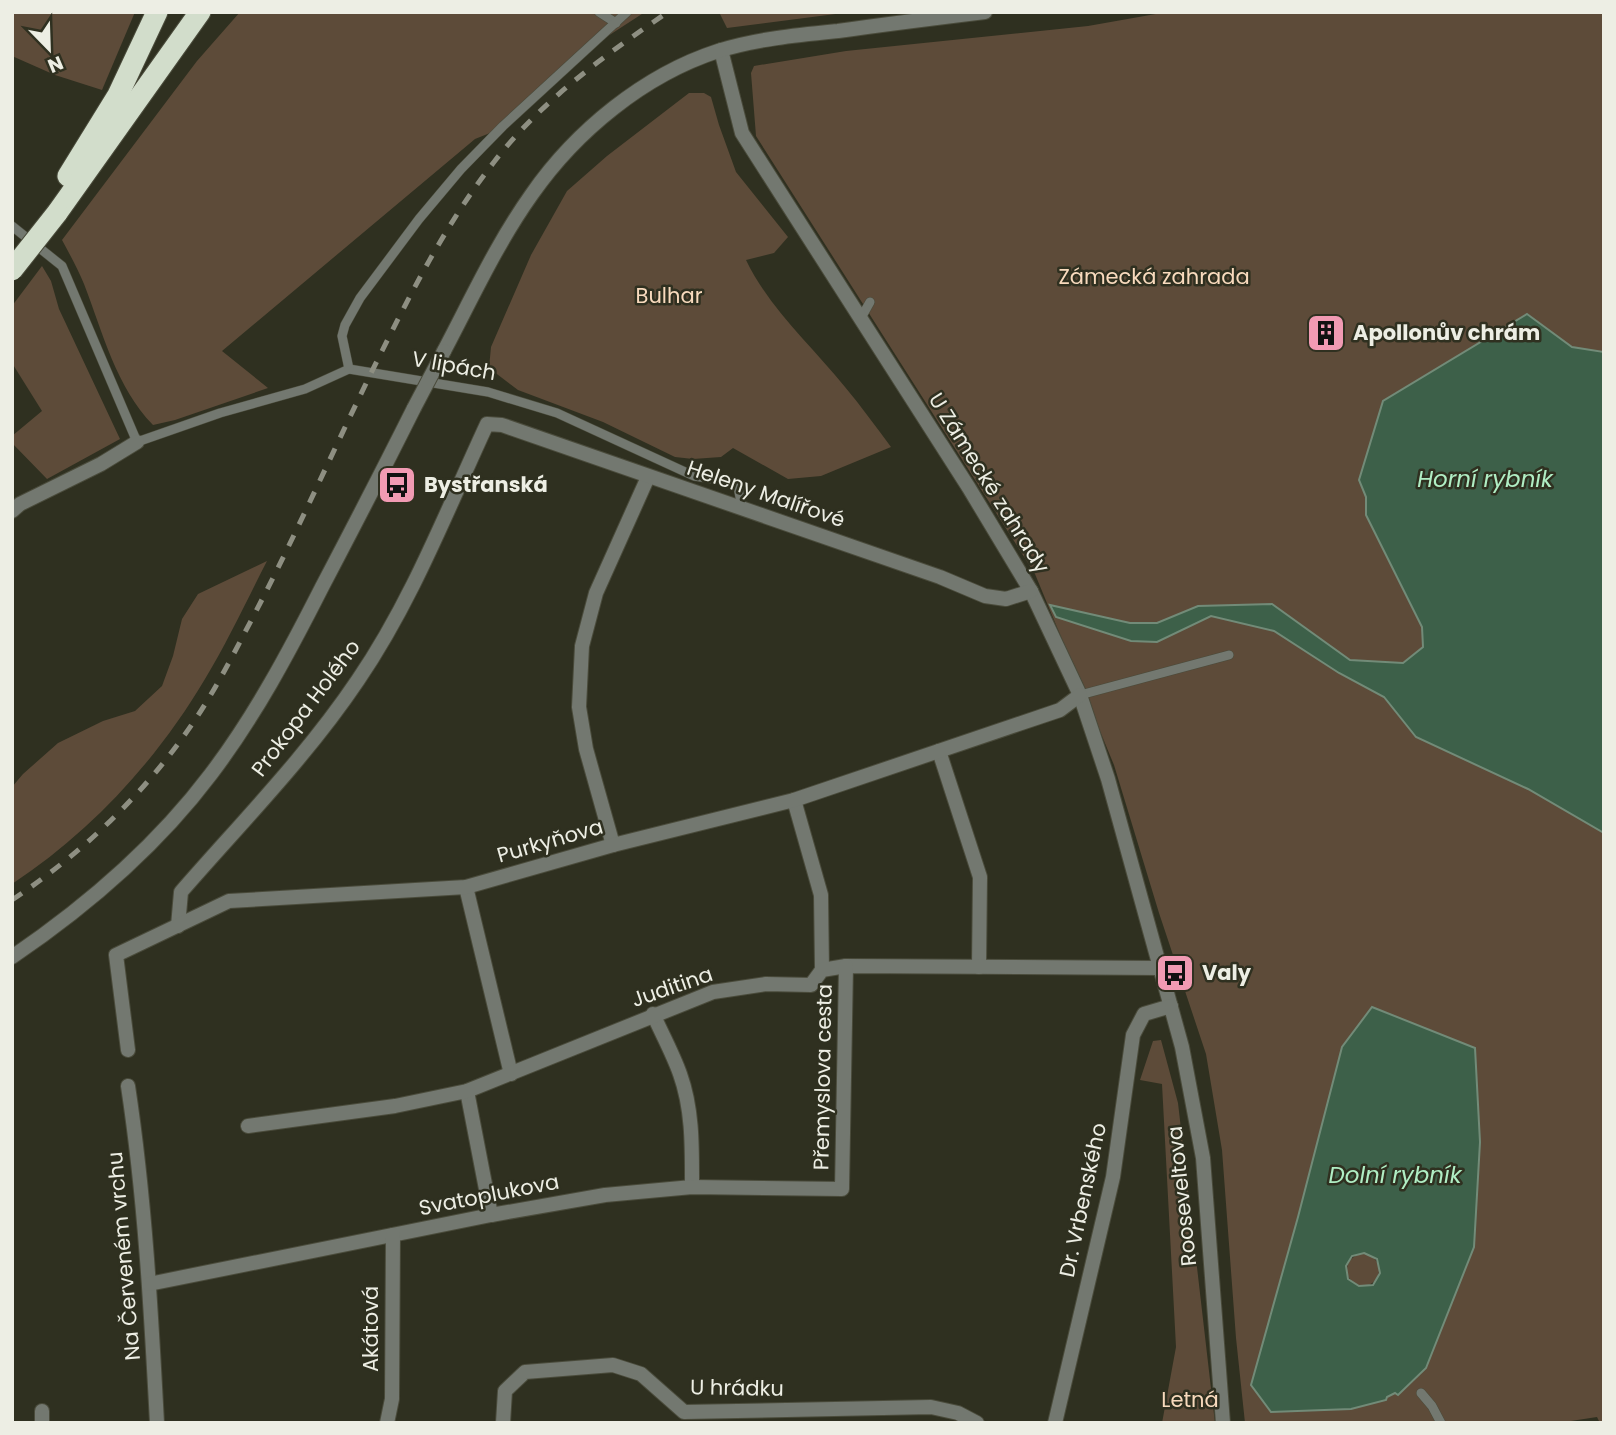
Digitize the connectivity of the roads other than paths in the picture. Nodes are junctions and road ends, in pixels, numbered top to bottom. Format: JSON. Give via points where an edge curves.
{"nodes":[{"id":1,"x":157,"y":12,"type":"edge"},
{"id":2,"x":200,"y":12,"type":"edge"},
{"id":3,"x":214,"y":12,"type":"edge"},
{"id":4,"x":599,"y":12,"type":"edge"},
{"id":5,"x":627,"y":12,"type":"edge"},
{"id":6,"x":985,"y":12,"type":"edge"},
{"id":7,"x":616,"y":23,"type":"junction"},
{"id":8,"x":721,"y":50,"type":"junction"},
{"id":9,"x":168,"y":57,"type":"junction"},
{"id":10,"x":53,"y":210,"type":"junction"},
{"id":11,"x":12,"y":226,"type":"edge"},
{"id":12,"x":12,"y":269,"type":"edge"},
{"id":13,"x":870,"y":302,"type":"dead end"},
{"id":14,"x":861,"y":318,"type":"junction"},
{"id":15,"x":349,"y":369,"type":"junction"},
{"id":16,"x":487,"y":424,"type":"joint"},
{"id":17,"x":137,"y":442,"type":"junction"},
{"id":18,"x":648,"y":477,"type":"junction"},
{"id":19,"x":742,"y":507,"type":"junction"},
{"id":20,"x":12,"y":511,"type":"edge"},
{"id":21,"x":1031,"y":591,"type":"junction"},
{"id":22,"x":1229,"y":655,"type":"dead end"},
{"id":23,"x":1080,"y":695,"type":"junction"},
{"id":24,"x":939,"y":751,"type":"junction"},
{"id":25,"x":794,"y":800,"type":"junction"},
{"id":26,"x":613,"y":845,"type":"junction"},
{"id":27,"x":466,"y":887,"type":"junction"},
{"id":28,"x":177,"y":926,"type":"junction"},
{"id":29,"x":12,"y":957,"type":"edge"},
{"id":30,"x":846,"y":966,"type":"junction"},
{"id":31,"x":979,"y":967,"type":"junction"},
{"id":32,"x":1160,"y":968,"type":"junction"},
{"id":33,"x":822,"y":970,"type":"junction"},
{"id":34,"x":1171,"y":1006,"type":"junction"},
{"id":35,"x":653,"y":1014,"type":"junction"},
{"id":36,"x":128,"y":1050,"type":"dead end"},
{"id":37,"x":510,"y":1074,"type":"junction"},
{"id":38,"x":128,"y":1086,"type":"dead end"},
{"id":39,"x":467,"y":1091,"type":"junction"},
{"id":40,"x":248,"y":1126,"type":"dead end"},
{"id":41,"x":692,"y":1187,"type":"junction"},
{"id":42,"x":842,"y":1189,"type":"joint"},
{"id":43,"x":491,"y":1215,"type":"junction"},
{"id":44,"x":393,"y":1235,"type":"junction"},
{"id":45,"x":149,"y":1284,"type":"junction"},
{"id":46,"x":1421,"y":1393,"type":"dead end"},
{"id":47,"x":686,"y":1417,"type":"edge"},
{"id":48,"x":157,"y":1423,"type":"edge"},
{"id":49,"x":387,"y":1423,"type":"edge"},
{"id":50,"x":503,"y":1423,"type":"edge"},
{"id":51,"x":977,"y":1423,"type":"edge"},
{"id":52,"x":1055,"y":1423,"type":"edge"},
{"id":53,"x":1223,"y":1423,"type":"edge"},
{"id":54,"x":1441,"y":1423,"type":"edge"}],
"edges":[{"from":1,"to":10,"type":"highway","via":[[118,96]]},
{"from":2,"to":9,"type":"highway"},
{"from":3,"to":9,"type":"highway"},
{"from":4,"to":7,"type":"lane"},
{"from":5,"to":7,"type":"lane"},
{"from":6,"to":8,"type":"street","via":[[786,37]]},
{"from":7,"to":15,"type":"lane","via":[[503,126],[419,219],[345,325],[342,336]]},
{"from":8,"to":14,"type":"street","name":"U Zámecké zahrady","via":[[742,133]]},
{"from":8,"to":29,"type":"street","bridge":true,"via":[[673,70],[623,102],[557,162],[516,218],[279,669],[241,732],[173,820],[91,900]]},
{"from":9,"to":10,"type":"highway"},
{"from":10,"to":12,"type":"highway","bridge":true},
{"from":11,"to":17,"type":"lane","via":[[62,266]]},
{"from":13,"to":14,"type":"lane"},
{"from":14,"to":21,"type":"street","name":"U Zámecké zahrady"},
{"from":15,"to":17,"type":"lane","via":[[305,389]]},
{"from":15,"to":19,"type":"lane","name":"V lipách","via":[[488,392],[557,413],[694,476],[738,486]]},
{"from":16,"to":18,"type":"street","name":"Heleny Malířové","via":[[502,425]]},
{"from":16,"to":28,"type":"street","name":"Prokopa Holého","via":[[392,626],[317,735],[181,892]]},
{"from":17,"to":20,"type":"street"},
{"from":18,"to":19,"type":"street","name":"Heleny Malířové"},
{"from":18,"to":26,"type":"street","via":[[596,593],[582,646],[579,707]]},
{"from":19,"to":21,"type":"street","name":"Heleny Malířové","via":[[985,596],[1006,599]]},
{"from":21,"to":23,"type":"street","name":"U Zámecké zahrady"},
{"from":22,"to":23,"type":"lane"},
{"from":23,"to":24,"type":"street","name":"Purkyňova","via":[[1060,710]]},
{"from":23,"to":32,"type":"street","name":"U Zámecké zahrady"},
{"from":24,"to":25,"type":"street","name":"Purkyňova"},
{"from":24,"to":31,"type":"street","via":[[979,877]]},
{"from":25,"to":26,"type":"street","name":"Purkyňova"},
{"from":25,"to":33,"type":"street","via":[[821,895]]},
{"from":26,"to":27,"type":"street","name":"Purkyňova"},
{"from":27,"to":28,"type":"street","name":"Purkyňova","via":[[229,901]]},
{"from":27,"to":37,"type":"street"},
{"from":28,"to":36,"type":"street","name":"Purkyňova","via":[[116,955]]},
{"from":30,"to":31,"type":"street","name":"Juditina"},
{"from":30,"to":33,"type":"street","name":"Juditina"},
{"from":30,"to":42,"type":"street","name":"Přemyslova cesta"},
{"from":31,"to":32,"type":"street","name":"Juditina"},
{"from":32,"to":34,"type":"street","name":"Rooseveltova"},
{"from":33,"to":35,"type":"street","name":"Juditina","via":[[811,985],[766,984],[712,992]]},
{"from":34,"to":52,"type":"street","name":"Dr. Vrbenského","via":[[1144,1014],[1133,1035],[1113,1177]]},
{"from":34,"to":53,"type":"street","name":"Rooseveltova","via":[[1203,1158]]},
{"from":35,"to":37,"type":"street","name":"Juditina"},
{"from":35,"to":41,"type":"street","via":[[688,1102]]},
{"from":37,"to":39,"type":"street","name":"Juditina"},
{"from":38,"to":45,"type":"street","name":"Na Červeném vrchu"},
{"from":39,"to":40,"type":"street","name":"Juditina"},
{"from":39,"to":43,"type":"street"},
{"from":41,"to":42,"type":"street","name":"Svatoplukova"},
{"from":41,"to":43,"type":"street","name":"Svatoplukova","via":[[605,1195]]},
{"from":43,"to":44,"type":"street","name":"Svatoplukova"},
{"from":44,"to":45,"type":"street","name":"Svatoplukova"},
{"from":44,"to":49,"type":"street","name":"Akátová","via":[[392,1399]]},
{"from":45,"to":48,"type":"street","name":"Na Červeném vrchu"},
{"from":46,"to":54,"type":"lane"},
{"from":47,"to":50,"type":"street","name":"U hrádku","via":[[641,1374],[613,1365],[525,1372],[505,1391]]},
{"from":47,"to":51,"type":"street","name":"U hrádku","via":[[931,1407]]}]}
